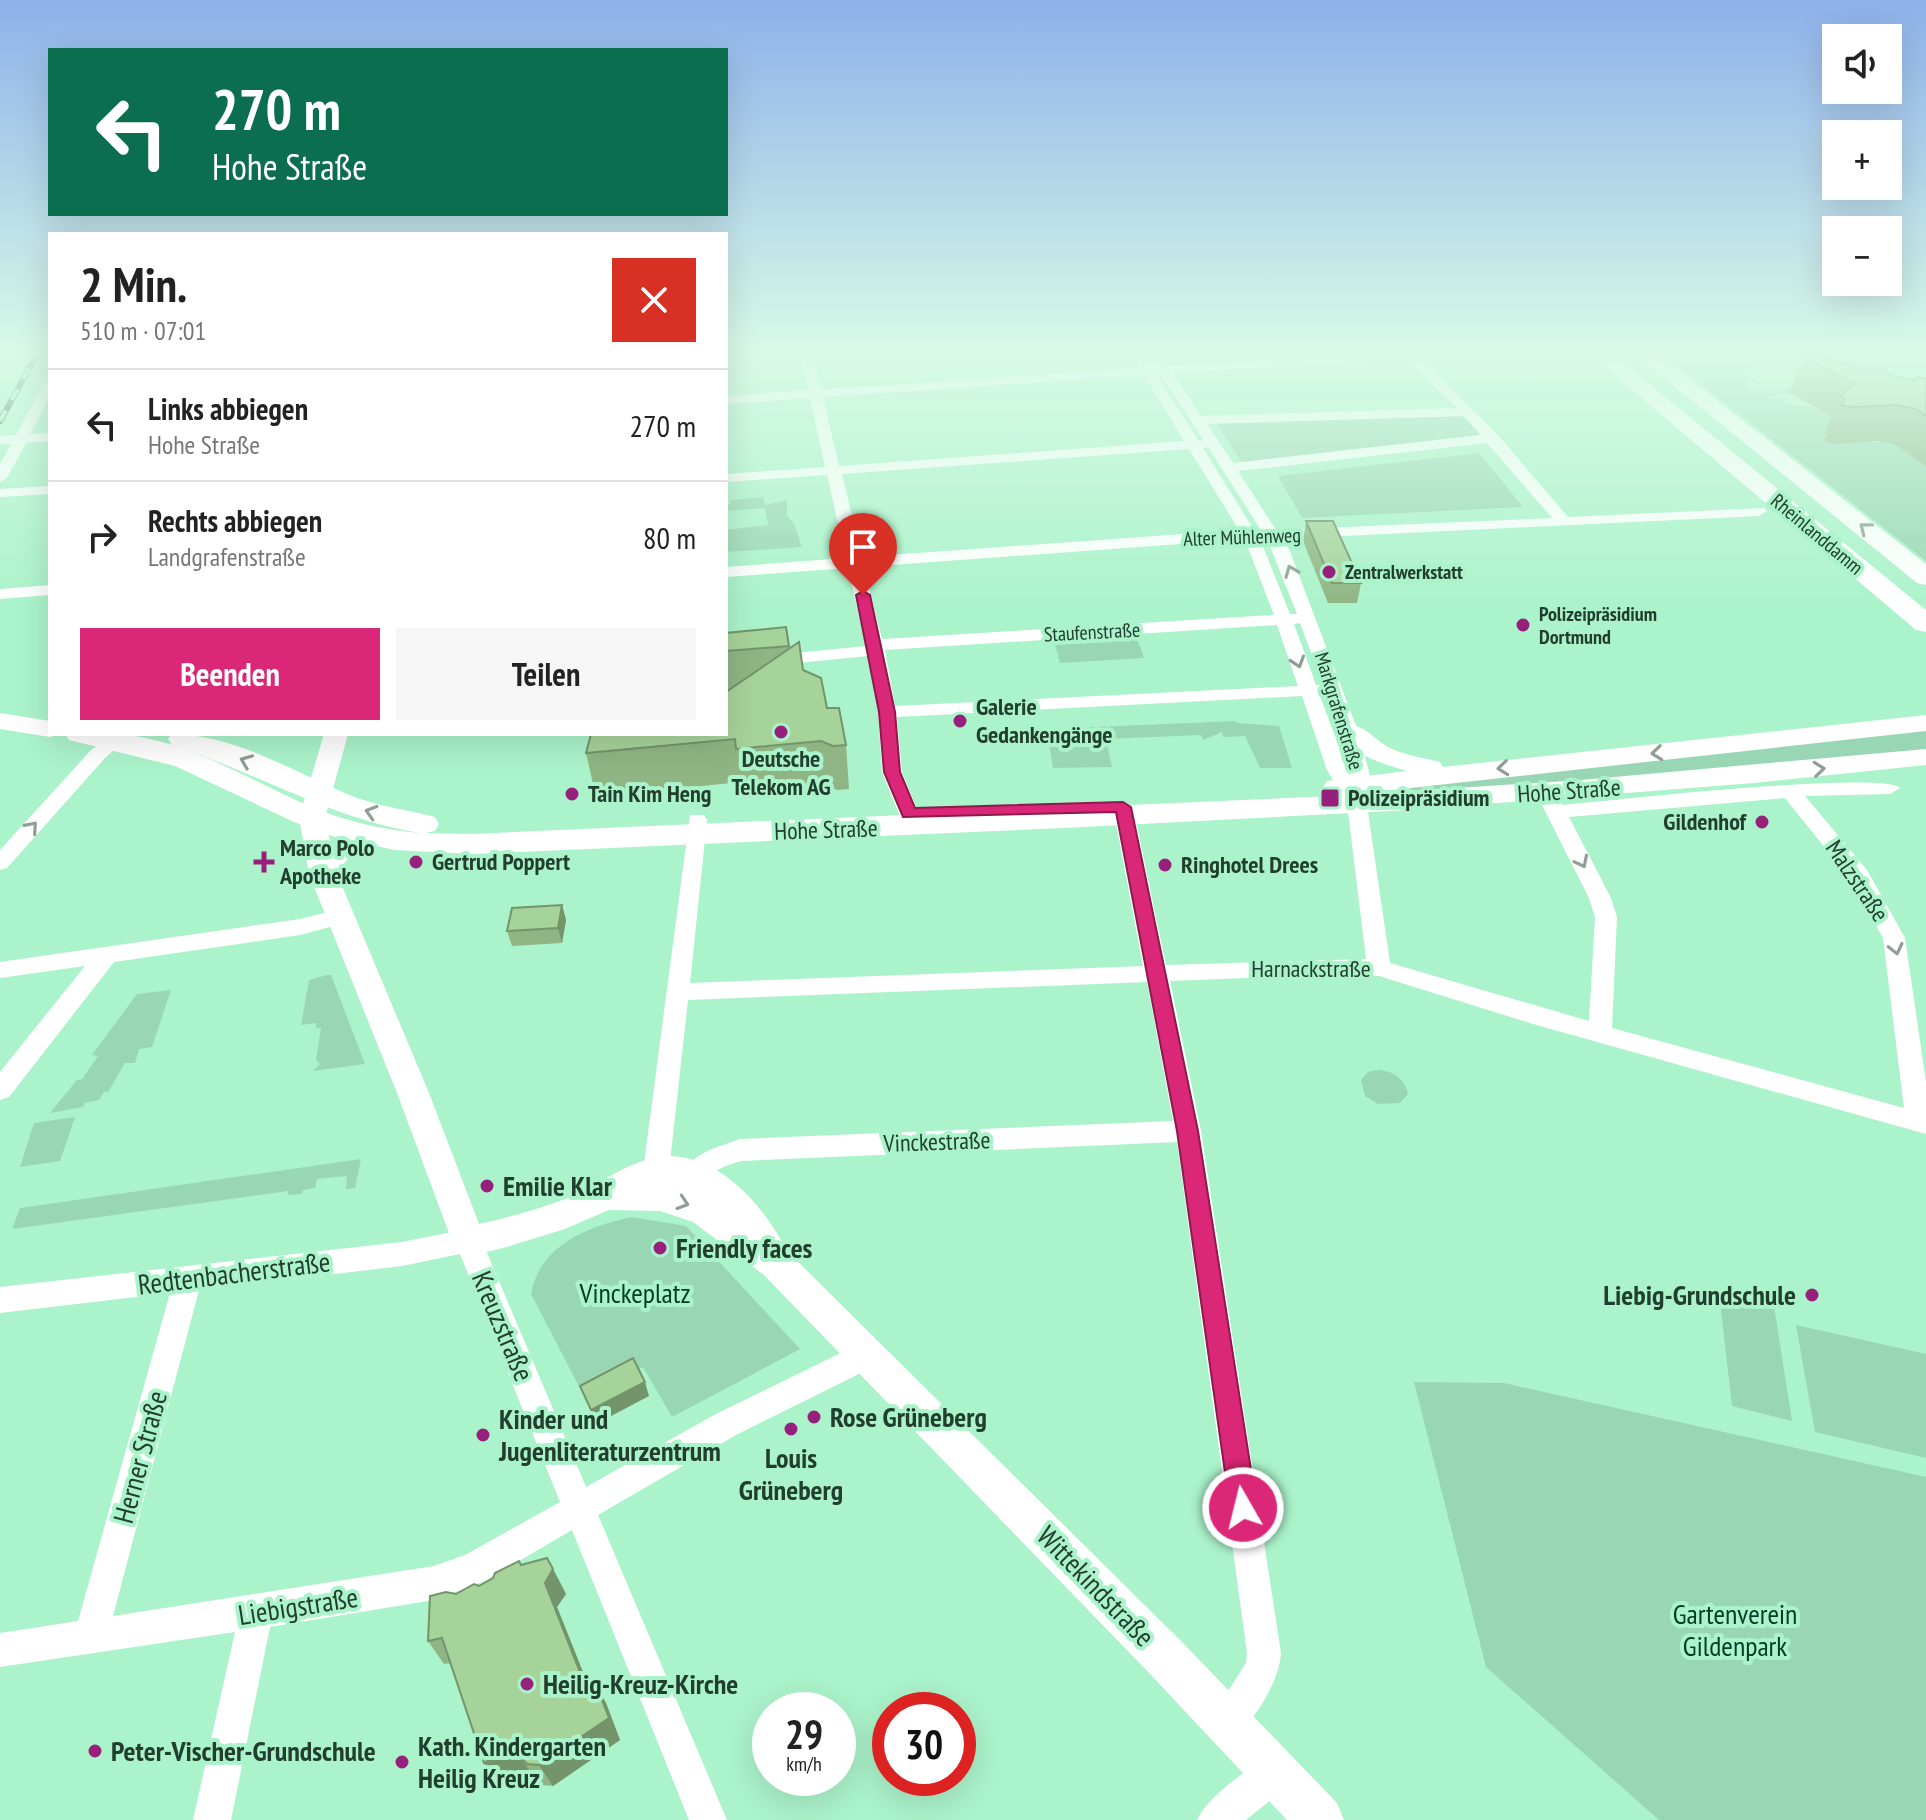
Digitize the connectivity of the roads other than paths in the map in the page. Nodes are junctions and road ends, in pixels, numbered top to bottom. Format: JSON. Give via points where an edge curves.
{"nodes":[{"id":1,"x":24,"y":436,"type":"edge"},
{"id":2,"x":825,"y":436,"type":"edge"},
{"id":3,"x":1188,"y":436,"type":"edge"},
{"id":4,"x":1209,"y":436,"type":"edge"},
{"id":5,"x":1690,"y":436,"type":"edge"},
{"id":6,"x":1748,"y":436,"type":"edge"},
{"id":7,"x":48,"y":437,"type":"edge"},
{"id":8,"x":1493,"y":438,"type":"joint"},
{"id":9,"x":22,"y":439,"type":"junction"},
{"id":10,"x":0,"y":440,"type":"edge"},
{"id":11,"x":1214,"y":443,"type":"junction"},
{"id":12,"x":1194,"y":445,"type":"junction"},
{"id":13,"x":1230,"y":468,"type":"junction"},
{"id":14,"x":834,"y":470,"type":"junction"},
{"id":15,"x":0,"y":478,"type":"edge"},
{"id":16,"x":728,"y":478,"type":"edge"},
{"id":17,"x":48,"y":490,"type":"edge"},
{"id":18,"x":0,"y":493,"type":"edge"},
{"id":19,"x":1766,"y":505,"type":"junction"},
{"id":20,"x":1564,"y":522,"type":"junction"},
{"id":21,"x":1251,"y":534,"type":"junction"},
{"id":22,"x":1274,"y":535,"type":"junction"},
{"id":23,"x":856,"y":562,"type":"junction"},
{"id":24,"x":728,"y":572,"type":"edge"},
{"id":25,"x":1926,"y":577,"type":"edge"},
{"id":26,"x":48,"y":590,"type":"edge"},
{"id":27,"x":0,"y":594,"type":"edge"},
{"id":28,"x":1309,"y":618,"type":"junction"},
{"id":29,"x":1284,"y":620,"type":"junction"},
{"id":30,"x":1926,"y":624,"type":"edge"},
{"id":31,"x":875,"y":647,"type":"junction"},
{"id":32,"x":728,"y":665,"type":"edge"},
{"id":33,"x":1335,"y":690,"type":"junction"},
{"id":34,"x":1308,"y":691,"type":"junction"},
{"id":35,"x":0,"y":711,"type":"edge"},
{"id":36,"x":887,"y":712,"type":"junction"},
{"id":37,"x":48,"y":716,"type":"edge"},
{"id":38,"x":0,"y":721,"type":"edge"},
{"id":39,"x":1926,"y":723,"type":"edge"},
{"id":40,"x":48,"y":729,"type":"edge"},
{"id":41,"x":1349,"y":731,"type":"junction"},
{"id":42,"x":89,"y":736,"type":"edge"},
{"id":43,"x":171,"y":736,"type":"edge"},
{"id":44,"x":335,"y":736,"type":"edge"},
{"id":45,"x":114,"y":741,"type":"junction"},
{"id":46,"x":1926,"y":757,"type":"edge"},
{"id":47,"x":1456,"y":773,"type":"junction"},
{"id":48,"x":1890,"y":788,"type":"dead end"},
{"id":49,"x":1354,"y":791,"type":"junction"},
{"id":50,"x":1791,"y":793,"type":"junction"},
{"id":51,"x":1551,"y":802,"type":"junction"},
{"id":52,"x":314,"y":806,"type":"junction"},
{"id":53,"x":1124,"y":812,"type":"junction"},
{"id":54,"x":912,"y":820,"type":"junction"},
{"id":55,"x":696,"y":828,"type":"junction"},
{"id":56,"x":376,"y":838,"type":"junction"},
{"id":57,"x":0,"y":863,"type":"edge"},
{"id":58,"x":323,"y":874,"type":"junction"},
{"id":59,"x":340,"y":917,"type":"junction"},
{"id":60,"x":106,"y":956,"type":"junction"},
{"id":61,"x":1379,"y":968,"type":"junction"},
{"id":62,"x":0,"y":970,"type":"edge"},
{"id":63,"x":1158,"y":972,"type":"junction"},
{"id":64,"x":676,"y":992,"type":"junction"},
{"id":65,"x":1600,"y":1033,"type":"junction"},
{"id":66,"x":0,"y":1090,"type":"edge"},
{"id":67,"x":1922,"y":1123,"type":"edge"},
{"id":68,"x":1188,"y":1131,"type":"junction"},
{"id":69,"x":656,"y":1171,"type":"junction"},
{"id":70,"x":694,"y":1175,"type":"junction"},
{"id":71,"x":606,"y":1196,"type":"junction"},
{"id":72,"x":468,"y":1241,"type":"junction"},
{"id":73,"x":777,"y":1264,"type":"junction"},
{"id":74,"x":188,"y":1279,"type":"junction"},
{"id":75,"x":0,"y":1300,"type":"edge"},
{"id":76,"x":869,"y":1354,"type":"junction"},
{"id":77,"x":580,"y":1509,"type":"junction"},
{"id":78,"x":256,"y":1612,"type":"junction"},
{"id":79,"x":91,"y":1636,"type":"junction"},
{"id":80,"x":0,"y":1650,"type":"edge"},
{"id":81,"x":1227,"y":1721,"type":"junction"},
{"id":82,"x":1275,"y":1773,"type":"junction"},
{"id":83,"x":212,"y":1820,"type":"edge"},
{"id":84,"x":708,"y":1820,"type":"edge"},
{"id":85,"x":1216,"y":1820,"type":"edge"},
{"id":86,"x":1320,"y":1820,"type":"edge"}],
"edges":[{"from":1,"to":9,"type":"street"},
{"from":2,"to":14,"type":"street"},
{"from":3,"to":12,"type":"street","name":"Markgrafenstraße"},
{"from":4,"to":11,"type":"street","name":"Markgrafenstraße"},
{"from":5,"to":19,"type":"main road","name":"Rheinlanddamm"},
{"from":25,"to":6,"type":"main road","name":"Rheinlanddamm","one_way":true},
{"from":7,"to":9,"type":"street"},
{"from":8,"to":13,"type":"street"},
{"from":8,"to":20,"type":"street"},
{"from":9,"to":10,"type":"street"},
{"from":9,"to":15,"type":"street"},
{"from":11,"to":12,"type":"street"},
{"from":11,"to":13,"type":"street","name":"Markgrafenstraße"},
{"from":12,"to":14,"type":"street"},
{"from":12,"to":21,"type":"street","name":"Markgrafenstraße"},
{"from":13,"to":22,"type":"street","name":"Markgrafenstraße"},
{"from":14,"to":16,"type":"street"},
{"from":14,"to":23,"type":"street"},
{"from":17,"to":18,"type":"street"},
{"from":19,"to":20,"type":"street","name":"Alter Mühlenweg"},
{"from":19,"to":30,"type":"main road","name":"Rheinlanddamm","via":[[1802,522]]},
{"from":20,"to":22,"type":"street","name":"Alter Mühlenweg"},
{"from":21,"to":22,"type":"street","name":"Alter Mühlenweg"},
{"from":21,"to":23,"type":"street","name":"Alter Mühlenweg"},
{"from":21,"to":29,"type":"street","name":"Markgrafenstraße"},
{"from":28,"to":22,"type":"street","name":"Markgrafenstraße","one_way":true},
{"from":23,"to":24,"type":"street","name":"Alter Mühlenweg"},
{"from":23,"to":31,"type":"street"},
{"from":26,"to":27,"type":"street"},
{"from":28,"to":29,"type":"street","name":"Staufenstraße"},
{"from":28,"to":33,"type":"street","name":"Markgrafenstraße"},
{"from":29,"to":31,"type":"street","name":"Staufenstraße"},
{"from":29,"to":34,"type":"street","name":"Markgrafenstraße","one_way":true},
{"from":31,"to":32,"type":"street","name":"Staufenstraße"},
{"from":31,"to":36,"type":"street"},
{"from":33,"to":34,"type":"street"},
{"from":33,"to":41,"type":"street","name":"Markgrafenstraße"},
{"from":34,"to":36,"type":"street"},
{"from":34,"to":49,"type":"street","name":"Markgrafenstraße"},
{"from":35,"to":37,"type":"main road"},
{"from":36,"to":54,"type":"street","via":[[892,772]]},
{"from":38,"to":40,"type":"main road"},
{"from":39,"to":47,"type":"main road","name":"Hohe Straße","one_way":true},
{"from":41,"to":47,"type":"main road","via":[[1390,759]]},
{"from":41,"to":49,"type":"street","name":"Markgrafenstraße"},
{"from":42,"to":45,"type":"main road","name":"Hohe Straße"},
{"from":52,"to":43,"type":"main road","name":"Hohe Straße","one_way":true,"via":[[240,759]]},
{"from":44,"to":52,"type":"street"},
{"from":45,"to":52,"type":"main road","name":"Hohe Straße"},
{"from":57,"to":45,"type":"street","one_way":true},
{"from":51,"to":46,"type":"main road","name":"Hohe Straße","one_way":true},
{"from":47,"to":49,"type":"main road","name":"Hohe Straße"},
{"from":48,"to":50,"type":"street","name":"Hohe Straße"},
{"from":49,"to":51,"type":"main road","name":"Hohe Straße"},
{"from":49,"to":53,"type":"main road","name":"Hohe Straße"},
{"from":49,"to":61,"type":"street"},
{"from":50,"to":51,"type":"street","name":"Hohe Straße"},
{"from":50,"to":67,"type":"street","name":"Malzstraße","one_way":true,"via":[[1859,875],[1894,938]]},
{"from":51,"to":65,"type":"street","one_way":true,"via":[[1606,917]]},
{"from":55,"to":52,"type":"main road","name":"Hohe Straße","one_way":true,"via":[[476,829]]},
{"from":52,"to":56,"type":"main road","name":"Hohe Straße"},
{"from":52,"to":58,"type":"street","name":"Kreuzstraße"},
{"from":53,"to":54,"type":"main road","name":"Hohe Straße"},
{"from":53,"to":63,"type":"street"},
{"from":54,"to":55,"type":"main road","name":"Hohe Straße"},
{"from":55,"to":56,"type":"main road","name":"Hohe Straße","via":[[471,843]]},
{"from":55,"to":64,"type":"street"},
{"from":56,"to":58,"type":"street","via":[[344,850]]},
{"from":58,"to":59,"type":"street","name":"Kreuzstraße"},
{"from":59,"to":60,"type":"street"},
{"from":59,"to":72,"type":"street","name":"Kreuzstraße"},
{"from":60,"to":62,"type":"street"},
{"from":60,"to":66,"type":"street"},
{"from":61,"to":63,"type":"street","name":"Harnackstraße"},
{"from":61,"to":65,"type":"street","name":"Harnackstraße"},
{"from":63,"to":64,"type":"street","name":"Harnackstraße"},
{"from":63,"to":68,"type":"street"},
{"from":64,"to":69,"type":"street"},
{"from":65,"to":67,"type":"street","name":"Harnackstraße"},
{"from":68,"to":70,"type":"street","name":"Vinckestraße","via":[[740,1150],[712,1160]]},
{"from":68,"to":81,"type":"street","via":[[1264,1653],[1263,1669]]},
{"from":69,"to":70,"type":"street"},
{"from":69,"to":71,"type":"street","via":[[618,1185]]},
{"from":70,"to":73,"type":"street","via":[[750,1221]]},
{"from":71,"to":72,"type":"street","via":[[536,1226]]},
{"from":71,"to":73,"type":"street","one_way":true,"via":[[682,1201]]},
{"from":72,"to":74,"type":"street","name":"Redtenbacherstraße","via":[[402,1254]]},
{"from":72,"to":77,"type":"street","name":"Kreuzstraße"},
{"from":73,"to":76,"type":"street"},
{"from":74,"to":75,"type":"street","name":"Redtenbacherstraße"},
{"from":74,"to":79,"type":"street","name":"Herner Straße"},
{"from":76,"to":77,"type":"street","via":[[725,1425]]},
{"from":76,"to":81,"type":"street","name":"Wittekindstraße"},
{"from":77,"to":78,"type":"street","name":"Liebigstraße","via":[[473,1569],[434,1583]]},
{"from":77,"to":84,"type":"street","name":"Kreuzstraße"},
{"from":78,"to":79,"type":"street","name":"Liebigstraße"},
{"from":78,"to":83,"type":"street"},
{"from":79,"to":80,"type":"street","name":"Liebigstraße"},
{"from":81,"to":82,"type":"street","name":"Wittekindstraße"},
{"from":82,"to":85,"type":"street"},
{"from":82,"to":86,"type":"street","name":"Wittekindstraße"}]}
